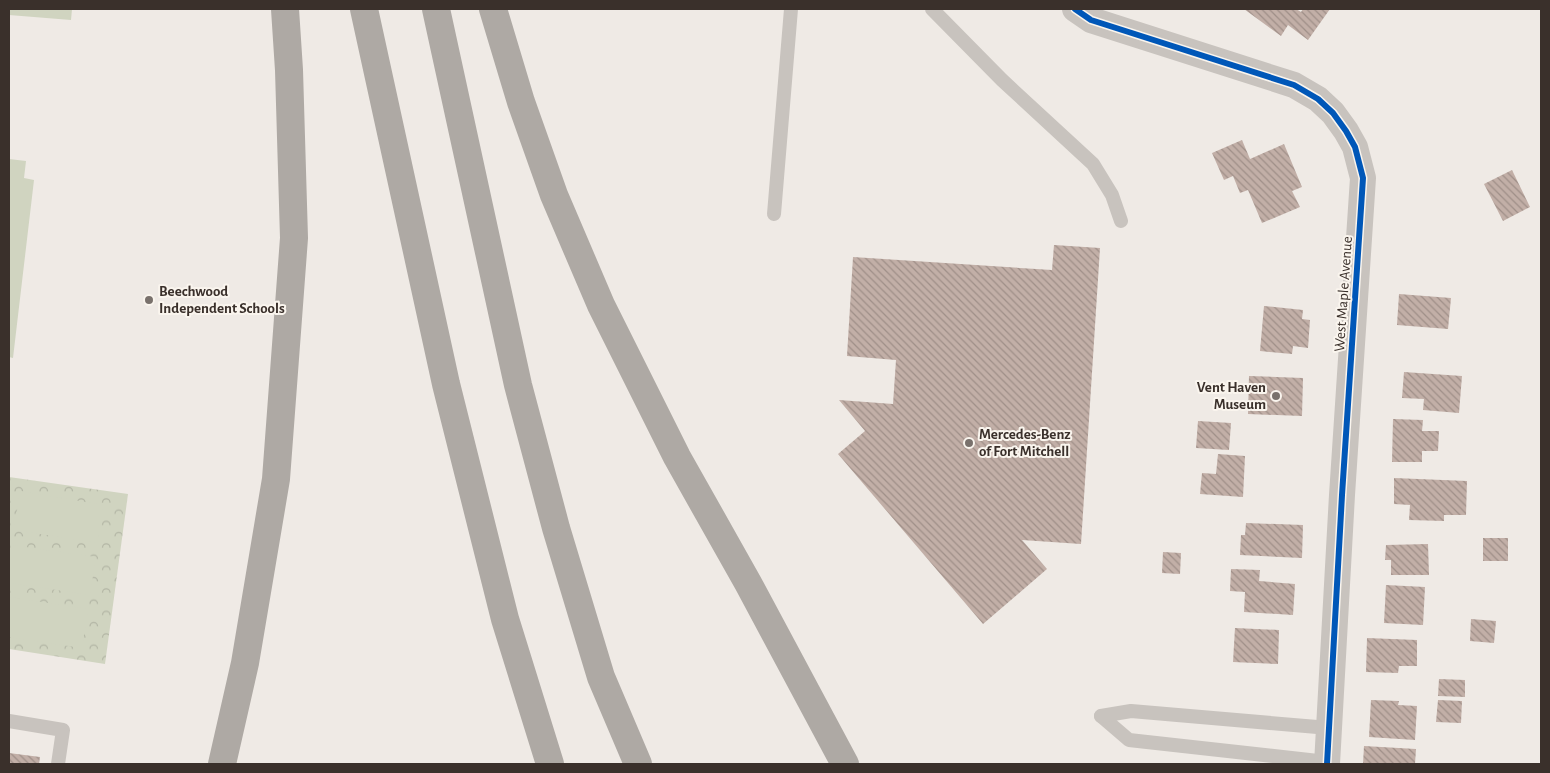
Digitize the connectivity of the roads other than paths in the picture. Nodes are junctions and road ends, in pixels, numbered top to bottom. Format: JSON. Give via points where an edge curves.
{"nodes":[{"id":1,"x":285,"y":9,"type":"edge"},
{"id":2,"x":364,"y":9,"type":"edge"},
{"id":3,"x":436,"y":9,"type":"edge"},
{"id":4,"x":493,"y":9,"type":"edge"},
{"id":5,"x":791,"y":9,"type":"edge"},
{"id":6,"x":932,"y":9,"type":"edge"},
{"id":7,"x":1074,"y":9,"type":"edge"},
{"id":8,"x":774,"y":214,"type":"dead end"},
{"id":9,"x":1121,"y":221,"type":"dead end"},
{"id":10,"x":9,"y":721,"type":"edge"},
{"id":11,"x":1329,"y":728,"type":"junction"},
{"id":12,"x":1327,"y":763,"type":"edge"},
{"id":13,"x":58,"y":764,"type":"edge"},
{"id":14,"x":222,"y":764,"type":"edge"},
{"id":15,"x":550,"y":764,"type":"edge"},
{"id":16,"x":638,"y":764,"type":"edge"},
{"id":17,"x":845,"y":764,"type":"edge"}],
"edges":[{"from":1,"to":14,"type":"highway","via":[[294,238],[276,479],[245,663]]},
{"from":2,"to":15,"type":"highway","via":[[446,384],[505,618]]},
{"from":3,"to":16,"type":"highway","via":[[518,385],[553,518],[601,677]]},
{"from":4,"to":17,"type":"highway","via":[[554,195],[601,305],[677,457]]},
{"from":5,"to":8,"type":"lane"},
{"from":6,"to":9,"type":"lane","via":[[1002,80],[1093,164],[1112,195]]},
{"from":7,"to":11,"type":"street","name":"West Maple Avenue","via":[[1091,20],[1294,85],[1318,99],[1332,113],[1355,147],[1363,178]]},
{"from":10,"to":13,"type":"lane","via":[[63,730]]},
{"from":11,"to":12,"type":"street","name":"West Maple Avenue"},
{"from":11,"to":12,"type":"lane","via":[[1130,710],[1101,716],[1129,740]]}]}
